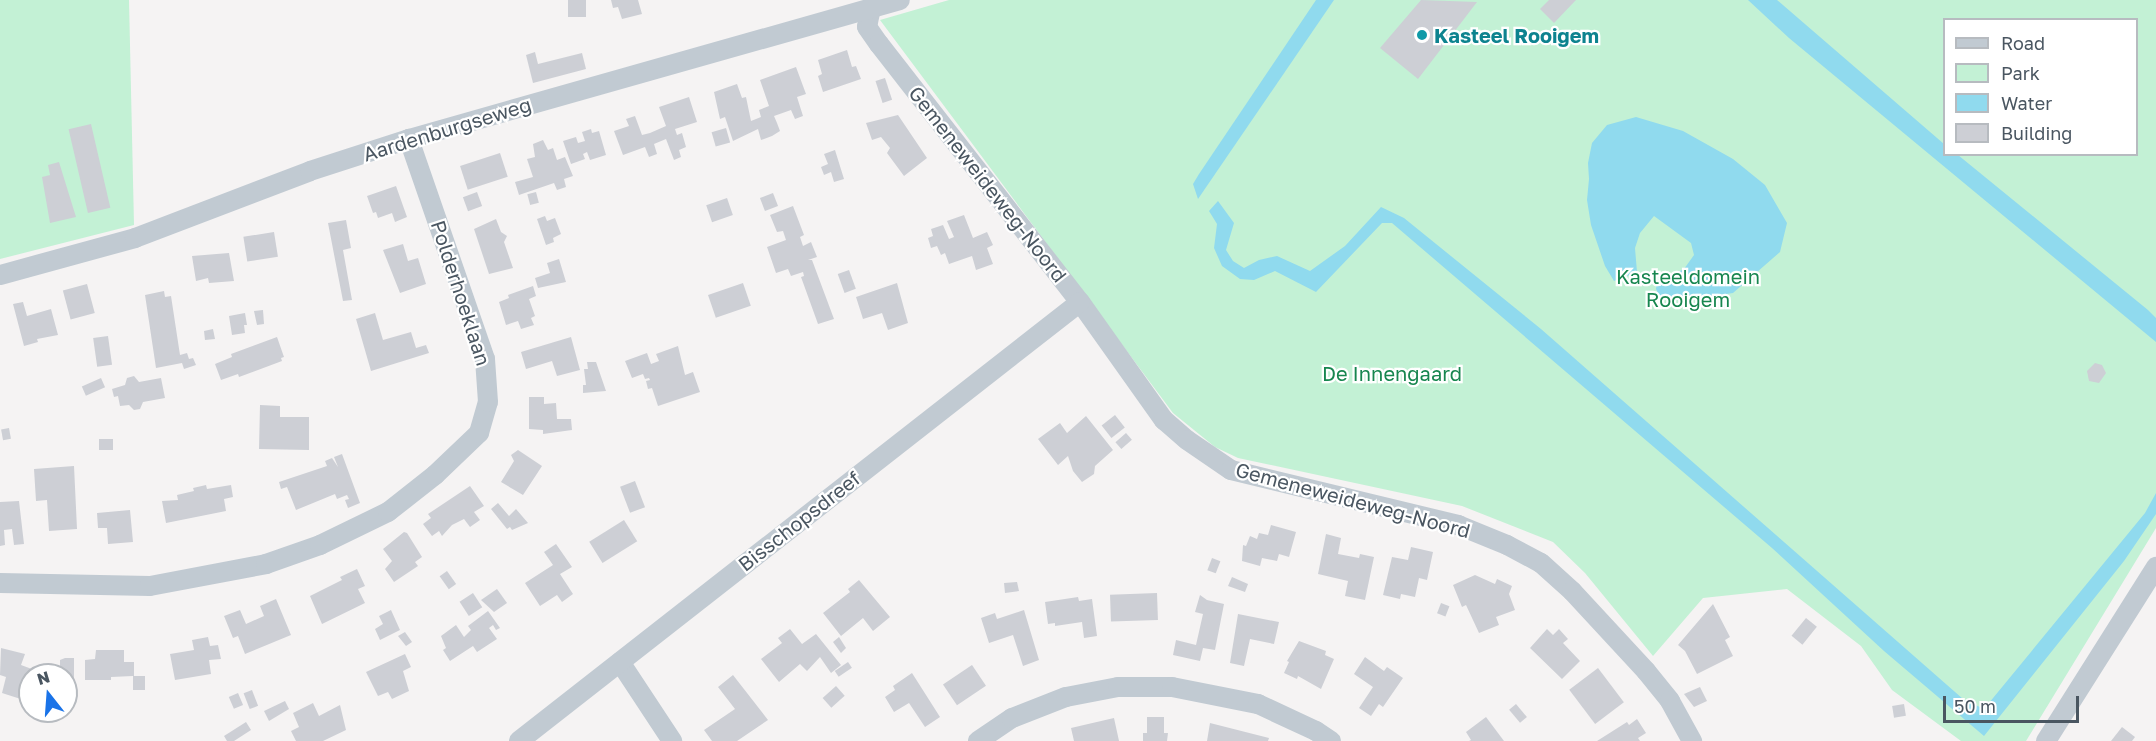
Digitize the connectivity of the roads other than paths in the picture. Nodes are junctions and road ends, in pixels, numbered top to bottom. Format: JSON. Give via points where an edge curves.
{"nodes":[{"id":1,"x":900,"y":0,"type":"edge"},
{"id":2,"x":871,"y":8,"type":"junction"},
{"id":3,"x":409,"y":139,"type":"junction"},
{"id":4,"x":0,"y":275,"type":"edge"},
{"id":5,"x":1080,"y":302,"type":"junction"},
{"id":6,"x":2153,"y":578,"type":"edge"},
{"id":7,"x":0,"y":583,"type":"edge"},
{"id":8,"x":620,"y":662,"type":"junction"},
{"id":9,"x":519,"y":741,"type":"edge"},
{"id":10,"x":672,"y":741,"type":"edge"},
{"id":11,"x":978,"y":741,"type":"edge"},
{"id":12,"x":1331,"y":741,"type":"edge"},
{"id":13,"x":1692,"y":741,"type":"edge"},
{"id":14,"x":2046,"y":741,"type":"edge"}],
"edges":[{"from":1,"to":2,"type":"street","name":"Aardenburgseweg"},
{"from":2,"to":3,"type":"street","name":"Aardenburgseweg"},
{"from":2,"to":5,"type":"street","name":"Gemeneweideweg-Noord","via":[[867,27],[879,44]]},
{"from":3,"to":4,"type":"street","name":"Aardenburgseweg","via":[[310,171],[135,237]]},
{"from":3,"to":7,"type":"street","name":"Polderhoeklaan","via":[[485,359],[488,402],[479,433],[388,512],[320,545],[266,564],[150,586]]},
{"from":5,"to":8,"type":"street","name":"Bisschopsdreef"},
{"from":5,"to":13,"type":"street","name":"Gemeneweideweg-Noord","via":[[1164,420],[1232,470],[1458,525],[1541,563],[1646,671],[1670,701]]},
{"from":6,"to":14,"type":"street"},
{"from":8,"to":9,"type":"street","name":"Bisschopsdreef"},
{"from":8,"to":10,"type":"street"},
{"from":11,"to":12,"type":"street","via":[[1012,718],[1066,697],[1118,687],[1172,687],[1258,704]]}]}
